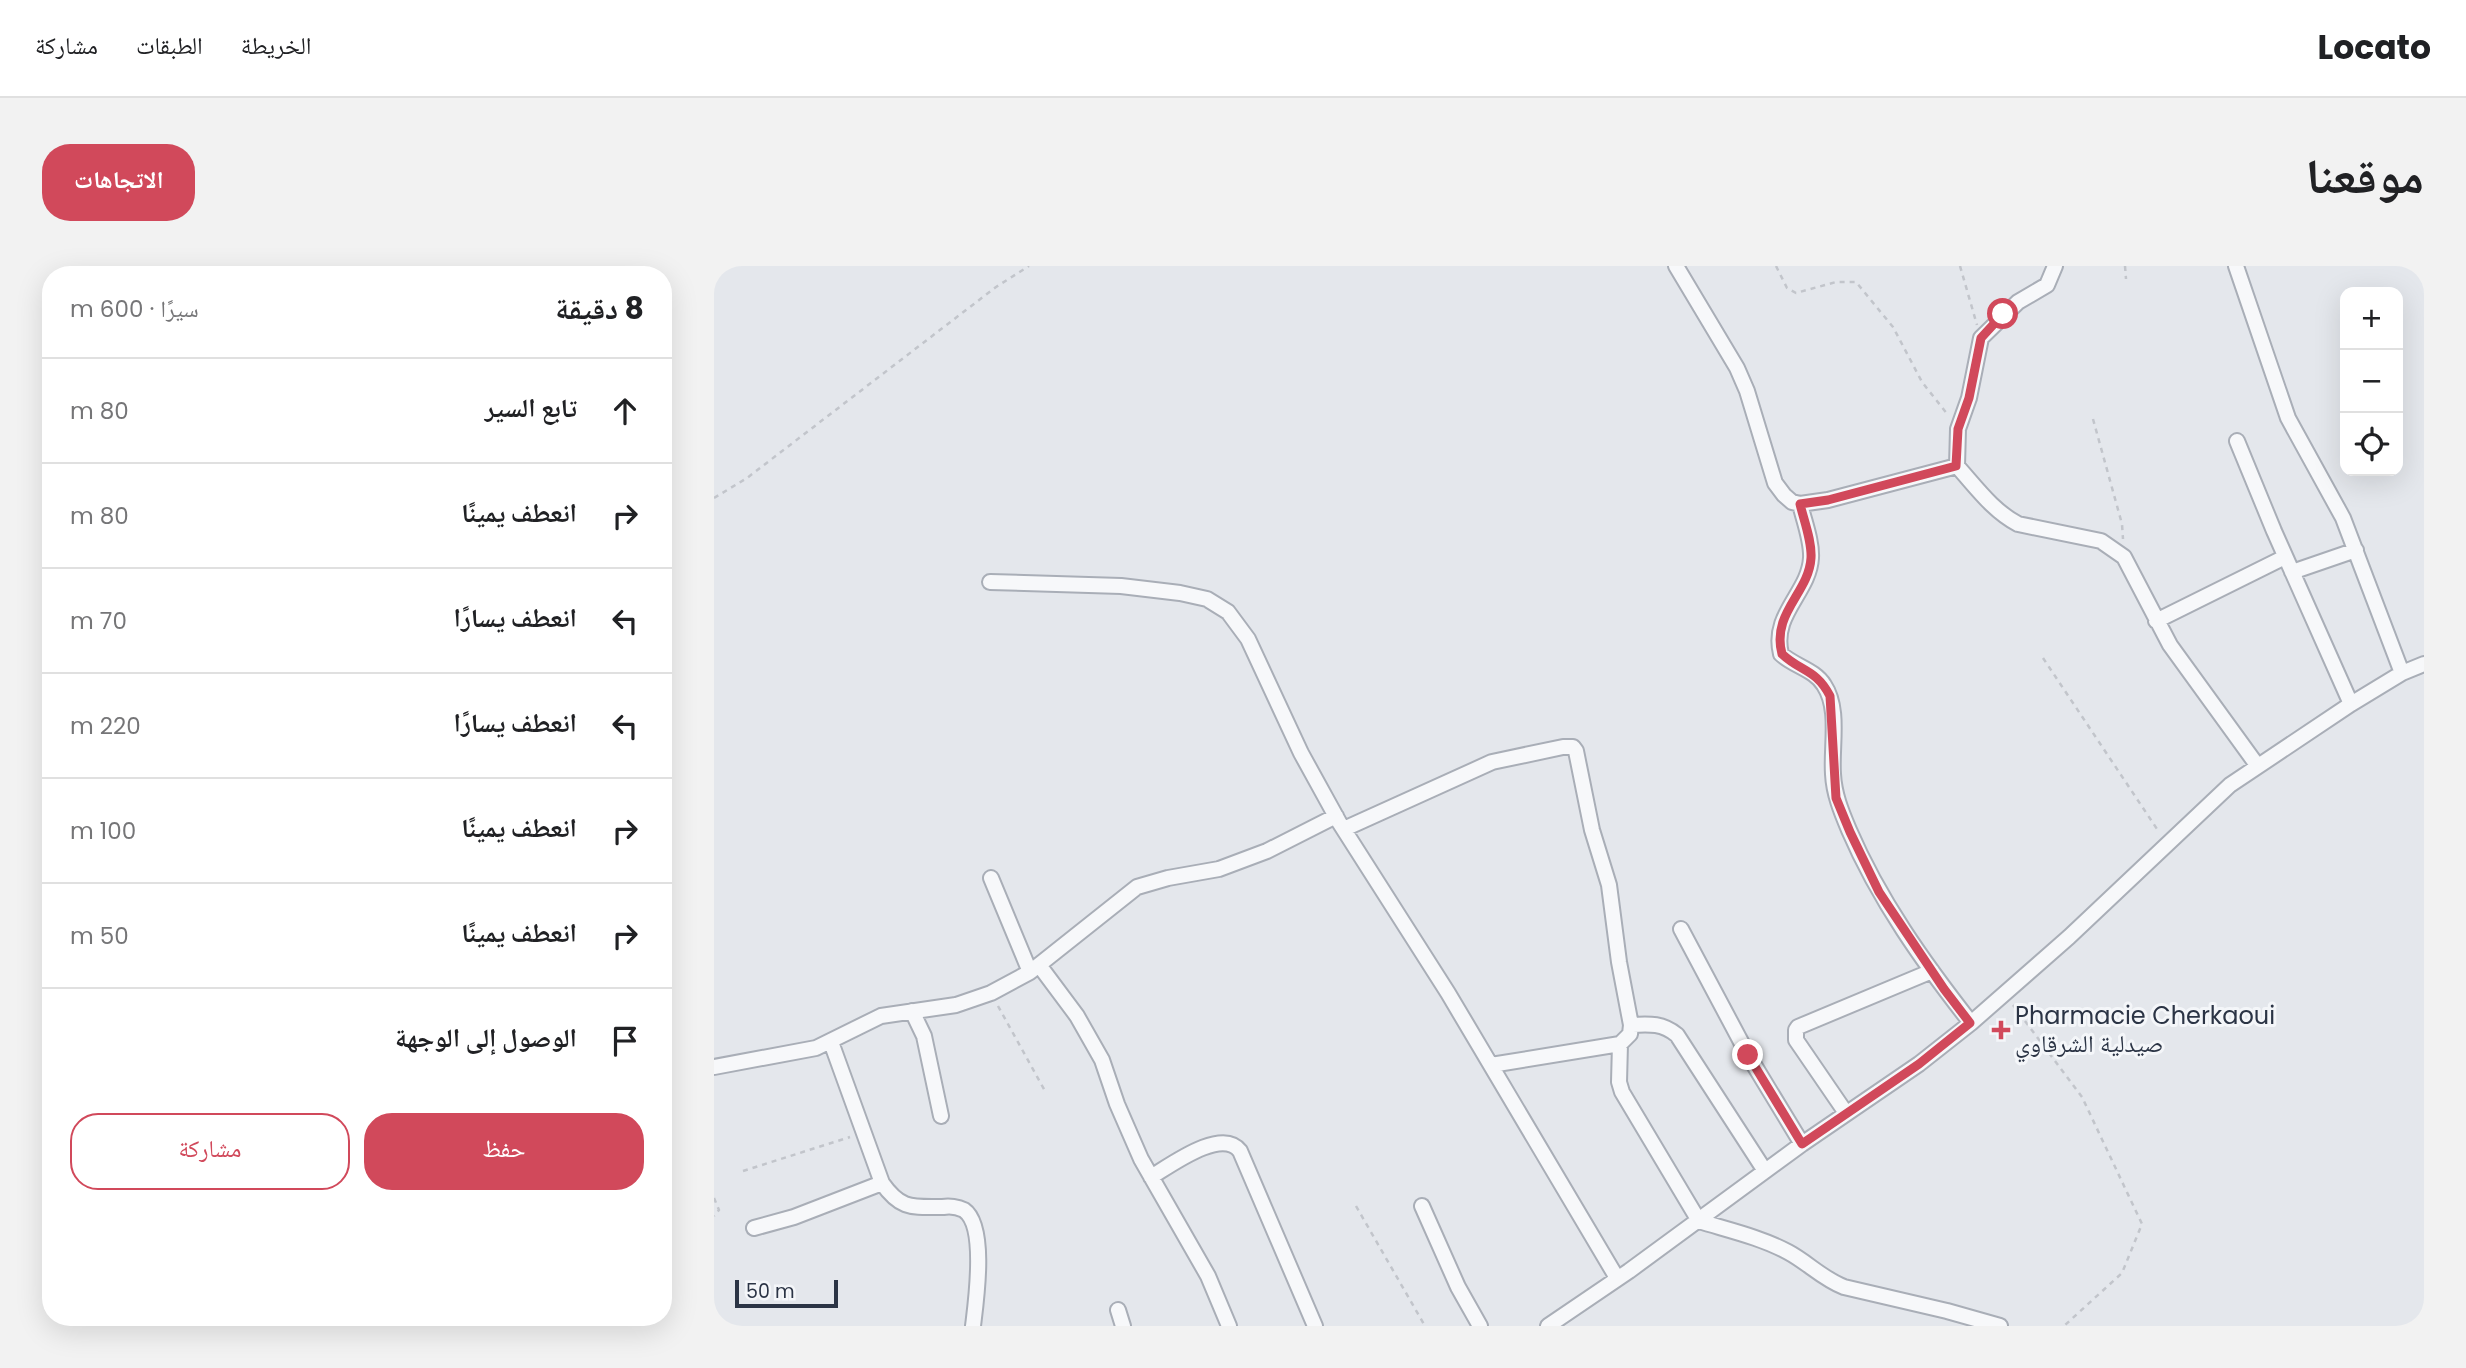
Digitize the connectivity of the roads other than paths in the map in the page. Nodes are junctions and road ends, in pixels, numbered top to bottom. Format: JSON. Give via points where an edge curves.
{"nodes":[{"id":1,"x":1676,"y":266,"type":"edge"},
{"id":2,"x":2055,"y":266,"type":"edge"},
{"id":3,"x":2236,"y":266,"type":"edge"},
{"id":4,"x":2237,"y":441,"type":"dead end"},
{"id":5,"x":1956,"y":466,"type":"junction"},
{"id":6,"x":1800,"y":504,"type":"junction"},
{"id":7,"x":2356,"y":550,"type":"junction"},
{"id":8,"x":2285,"y":557,"type":"junction"},
{"id":9,"x":2292,"y":572,"type":"junction"},
{"id":10,"x":990,"y":582,"type":"dead end"},
{"id":11,"x":2156,"y":621,"type":"junction"},
{"id":12,"x":2424,"y":664,"type":"edge"},
{"id":13,"x":2402,"y":673,"type":"junction"},
{"id":14,"x":2350,"y":704,"type":"junction"},
{"id":15,"x":2257,"y":765,"type":"junction"},
{"id":16,"x":1336,"y":816,"type":"junction"},
{"id":17,"x":1344,"y":830,"type":"junction"},
{"id":18,"x":991,"y":878,"type":"dead end"},
{"id":19,"x":1681,"y":929,"type":"dead end"},
{"id":20,"x":1035,"y":969,"type":"junction"},
{"id":21,"x":1932,"y":971,"type":"junction"},
{"id":22,"x":912,"y":1011,"type":"junction"},
{"id":23,"x":1970,"y":1023,"type":"junction"},
{"id":24,"x":1631,"y":1025,"type":"junction"},
{"id":25,"x":831,"y":1042,"type":"junction"},
{"id":26,"x":1620,"y":1044,"type":"junction"},
{"id":27,"x":1491,"y":1065,"type":"junction"},
{"id":28,"x":714,"y":1067,"type":"edge"},
{"id":29,"x":1846,"y":1113,"type":"junction"},
{"id":30,"x":941,"y":1116,"type":"dead end"},
{"id":31,"x":1802,"y":1144,"type":"junction"},
{"id":32,"x":1765,"y":1171,"type":"junction"},
{"id":33,"x":1151,"y":1177,"type":"junction"},
{"id":34,"x":882,"y":1183,"type":"junction"},
{"id":35,"x":1422,"y":1206,"type":"dead end"},
{"id":36,"x":1699,"y":1221,"type":"junction"},
{"id":37,"x":754,"y":1228,"type":"dead end"},
{"id":38,"x":1617,"y":1278,"type":"junction"},
{"id":39,"x":1118,"y":1310,"type":"dead end"},
{"id":40,"x":973,"y":1326,"type":"edge"},
{"id":41,"x":1123,"y":1326,"type":"edge"},
{"id":42,"x":1229,"y":1326,"type":"edge"},
{"id":43,"x":1315,"y":1326,"type":"edge"},
{"id":44,"x":1480,"y":1326,"type":"edge"},
{"id":45,"x":1548,"y":1326,"type":"edge"},
{"id":46,"x":2000,"y":1326,"type":"edge"}],
"edges":[{"from":1,"to":6,"type":"street","via":[[1737,368],[1775,483],[1792,502]]},
{"from":2,"to":5,"type":"street","via":[[2047,285],[2018,302],[1981,338],[1958,429]]},
{"from":3,"to":7,"type":"street","via":[[2288,418],[2336,503]]},
{"from":4,"to":8,"type":"street"},
{"from":5,"to":6,"type":"street"},
{"from":5,"to":11,"type":"street","via":[[1995,508],[2018,524],[2101,541],[2124,557]]},
{"from":6,"to":21,"type":"street","via":[[1812,557],[1778,633],[1782,654],[1816,675],[1830,696],[1836,798],[1879,892]]},
{"from":7,"to":9,"type":"street"},
{"from":7,"to":13,"type":"street"},
{"from":8,"to":9,"type":"street"},
{"from":8,"to":11,"type":"street"},
{"from":9,"to":14,"type":"street"},
{"from":10,"to":16,"type":"street","via":[[1121,586],[1198,596],[1217,604],[1248,639]]},
{"from":11,"to":15,"type":"street"},
{"from":12,"to":13,"type":"street"},
{"from":13,"to":14,"type":"street"},
{"from":14,"to":15,"type":"street"},
{"from":15,"to":23,"type":"street"},
{"from":16,"to":17,"type":"street"},
{"from":16,"to":20,"type":"street","via":[[1219,869],[1137,887]]},
{"from":17,"to":24,"type":"street","via":[[1492,762],[1573,747],[1609,885]]},
{"from":17,"to":27,"type":"street"},
{"from":18,"to":20,"type":"street"},
{"from":19,"to":31,"type":"street"},
{"from":20,"to":22,"type":"street","via":[[991,993],[956,1005]]},
{"from":20,"to":33,"type":"street","via":[[1077,1016],[1102,1059],[1121,1114]]},
{"from":21,"to":23,"type":"street"},
{"from":21,"to":29,"type":"street","via":[[1796,1030],[1796,1040]]},
{"from":22,"to":25,"type":"street","via":[[881,1016]]},
{"from":22,"to":30,"type":"street","via":[[924,1036]]},
{"from":23,"to":29,"type":"street"},
{"from":24,"to":26,"type":"street","via":[[1630,1034]]},
{"from":24,"to":32,"type":"street","via":[[1654,1023],[1677,1035]]},
{"from":25,"to":28,"type":"street"},
{"from":25,"to":34,"type":"street"},
{"from":26,"to":27,"type":"street"},
{"from":26,"to":36,"type":"street","via":[[1622,1092]]},
{"from":27,"to":38,"type":"street"},
{"from":29,"to":31,"type":"street"},
{"from":31,"to":32,"type":"street"},
{"from":32,"to":36,"type":"street"},
{"from":33,"to":42,"type":"street","via":[[1209,1276]]},
{"from":33,"to":43,"type":"street","via":[[1200,1149],[1235,1144]]},
{"from":34,"to":37,"type":"street"},
{"from":34,"to":40,"type":"street","via":[[905,1205],[950,1206],[969,1216],[979,1264]]},
{"from":35,"to":44,"type":"street"},
{"from":36,"to":38,"type":"street"},
{"from":36,"to":46,"type":"street","via":[[1770,1243],[1844,1287]]},
{"from":38,"to":45,"type":"street"},
{"from":39,"to":41,"type":"street"}]}
